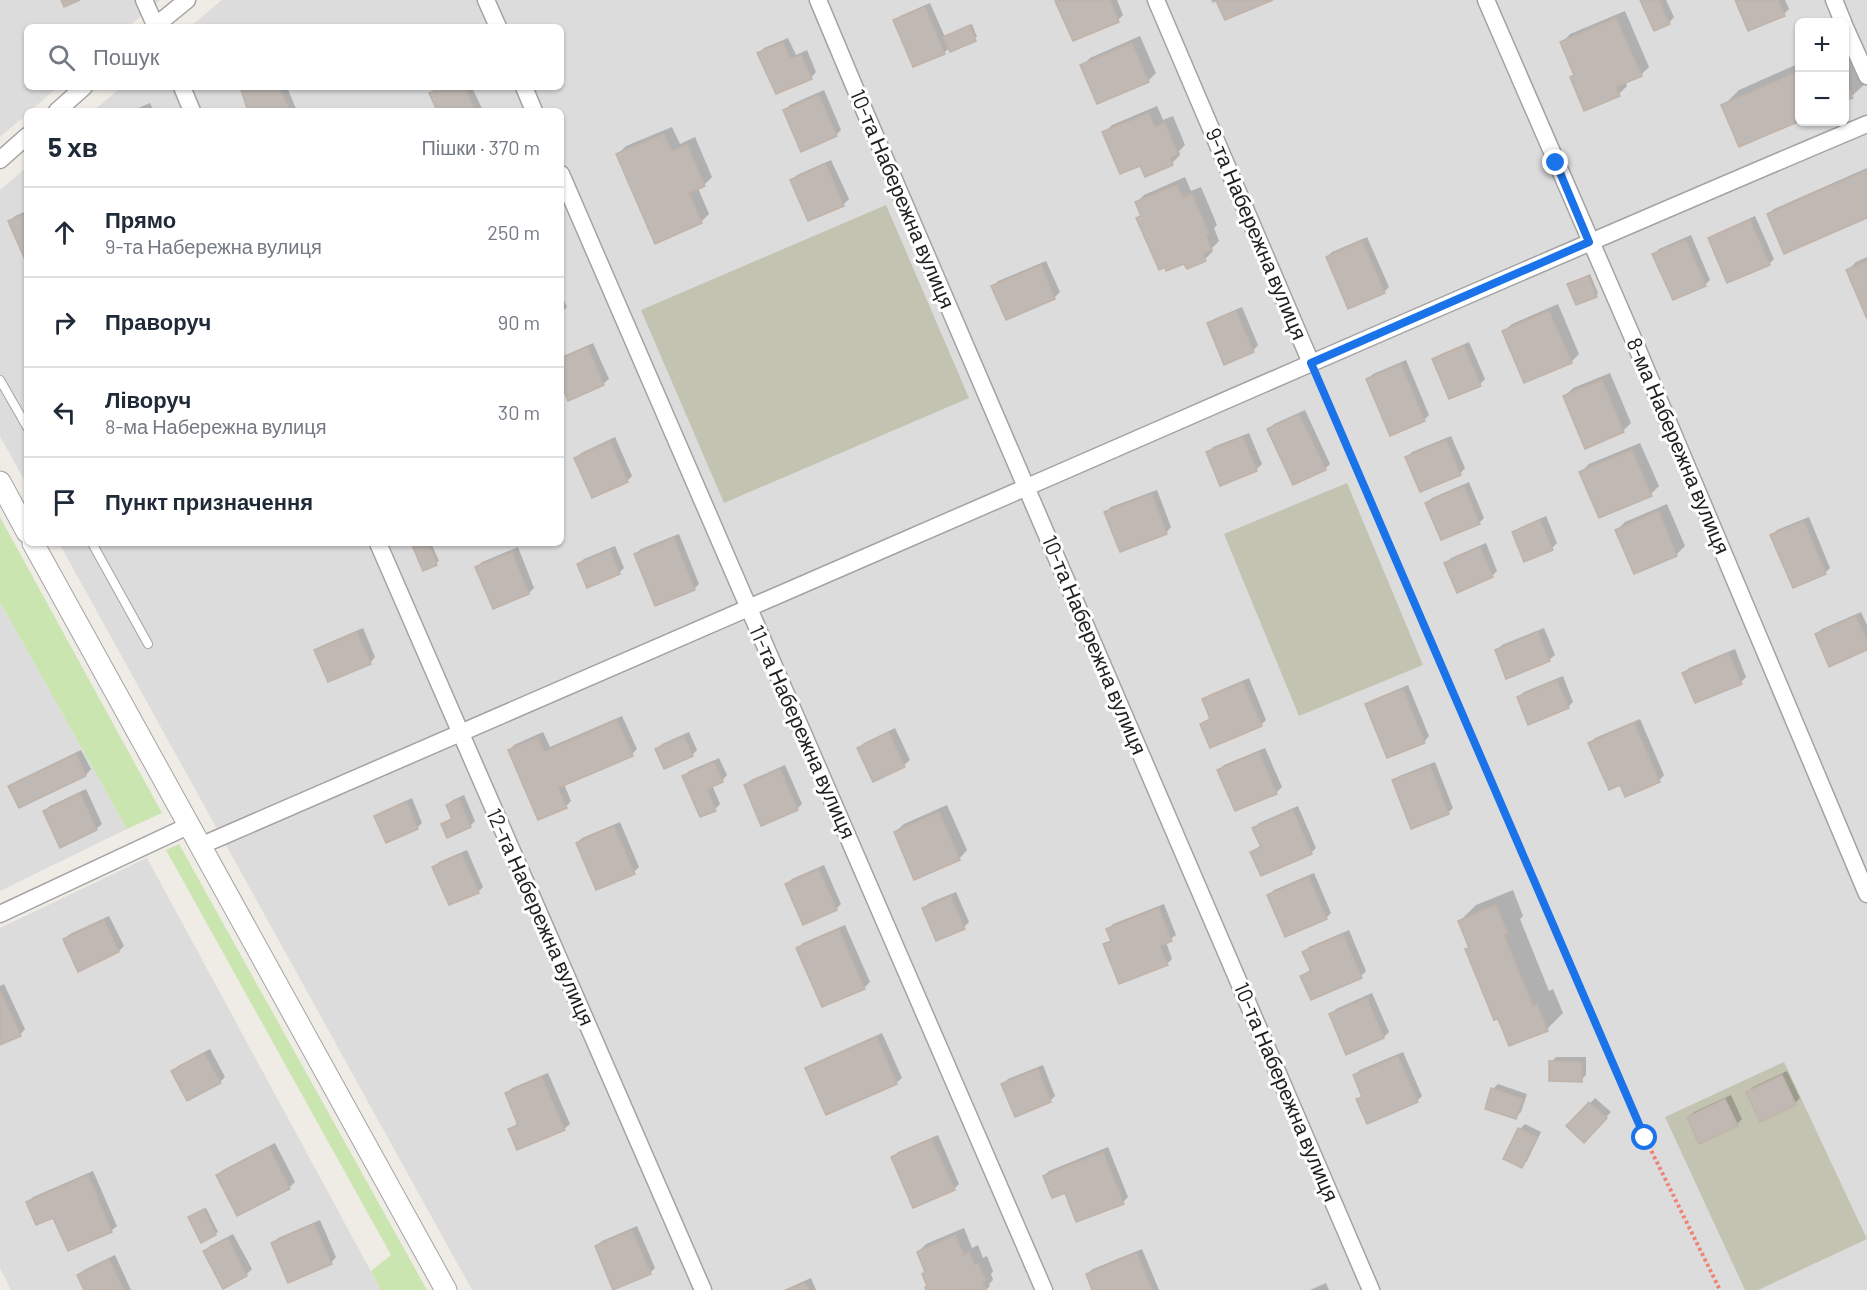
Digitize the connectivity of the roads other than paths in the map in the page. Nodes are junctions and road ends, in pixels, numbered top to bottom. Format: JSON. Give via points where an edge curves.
{"nodes":[{"id":1,"x":144,"y":0,"type":"edge"},
{"id":2,"x":187,"y":0,"type":"edge"},
{"id":3,"x":486,"y":0,"type":"edge"},
{"id":4,"x":818,"y":0,"type":"edge"},
{"id":5,"x":1156,"y":0,"type":"edge"},
{"id":6,"x":1486,"y":0,"type":"edge"},
{"id":7,"x":1834,"y":0,"type":"edge"},
{"id":8,"x":1842,"y":18,"type":"edge"},
{"id":9,"x":154,"y":24,"type":"edge"},
{"id":10,"x":159,"y":24,"type":"edge"},
{"id":11,"x":497,"y":24,"type":"edge"},
{"id":12,"x":1849,"y":35,"type":"edge"},
{"id":13,"x":1867,"y":76,"type":"edge"},
{"id":14,"x":81,"y":90,"type":"edge"},
{"id":15,"x":183,"y":90,"type":"edge"},
{"id":16,"x":525,"y":90,"type":"edge"},
{"id":17,"x":60,"y":108,"type":"edge"},
{"id":18,"x":191,"y":108,"type":"edge"},
{"id":19,"x":533,"y":108,"type":"edge"},
{"id":20,"x":1867,"y":124,"type":"edge"},
{"id":21,"x":24,"y":139,"type":"edge"},
{"id":22,"x":0,"y":160,"type":"edge"},
{"id":23,"x":564,"y":181,"type":"edge"},
{"id":24,"x":1589,"y":242,"type":"junction"},
{"id":25,"x":1311,"y":363,"type":"junction"},
{"id":26,"x":0,"y":380,"type":"edge"},
{"id":27,"x":24,"y":422,"type":"edge"},
{"id":28,"x":0,"y":482,"type":"edge"},
{"id":29,"x":1026,"y":488,"type":"junction"},
{"id":30,"x":24,"y":526,"type":"edge"},
{"id":31,"x":35,"y":546,"type":"edge"},
{"id":32,"x":94,"y":546,"type":"edge"},
{"id":33,"x":379,"y":546,"type":"edge"},
{"id":34,"x":748,"y":608,"type":"junction"},
{"id":35,"x":148,"y":644,"type":"dead end"},
{"id":36,"x":460,"y":731,"type":"junction"},
{"id":37,"x":188,"y":826,"type":"junction"},
{"id":38,"x":200,"y":846,"type":"junction"},
{"id":39,"x":1867,"y":894,"type":"edge"},
{"id":40,"x":0,"y":914,"type":"edge"},
{"id":41,"x":446,"y":1290,"type":"edge"},
{"id":42,"x":703,"y":1290,"type":"edge"},
{"id":43,"x":1044,"y":1290,"type":"edge"},
{"id":44,"x":1371,"y":1290,"type":"edge"}],
"edges":[{"from":1,"to":9,"type":"street"},
{"from":2,"to":10,"type":"street"},
{"from":3,"to":11,"type":"street"},
{"from":4,"to":29,"type":"street","name":"10-та Набережна вулиця"},
{"from":5,"to":25,"type":"street","name":"9-та Набережна вулиця"},
{"from":6,"to":24,"type":"street","name":"8-ма Набережна вулиця"},
{"from":7,"to":8,"type":"street"},
{"from":12,"to":13,"type":"street"},
{"from":14,"to":17,"type":"street"},
{"from":15,"to":18,"type":"street"},
{"from":16,"to":19,"type":"street"},
{"from":20,"to":24,"type":"street"},
{"from":21,"to":22,"type":"street"},
{"from":23,"to":34,"type":"street","name":"11-та Набережна вулиця"},
{"from":24,"to":25,"type":"street"},
{"from":24,"to":39,"type":"street","name":"8-ма Набережна вулиця"},
{"from":25,"to":29,"type":"street"},
{"from":26,"to":27,"type":"lane"},
{"from":28,"to":30,"type":"street"},
{"from":29,"to":34,"type":"street"},
{"from":29,"to":44,"type":"street","name":"10-та Набережна вулиця"},
{"from":31,"to":37,"type":"street"},
{"from":32,"to":35,"type":"lane"},
{"from":33,"to":36,"type":"street","name":"12-та Набережна вулиця"},
{"from":34,"to":36,"type":"street"},
{"from":34,"to":43,"type":"street","name":"11-та Набережна вулиця"},
{"from":36,"to":38,"type":"street"},
{"from":36,"to":42,"type":"street","name":"12-та Набережна вулиця"},
{"from":37,"to":38,"type":"street"},
{"from":37,"to":40,"type":"street"},
{"from":38,"to":41,"type":"street"}]}
